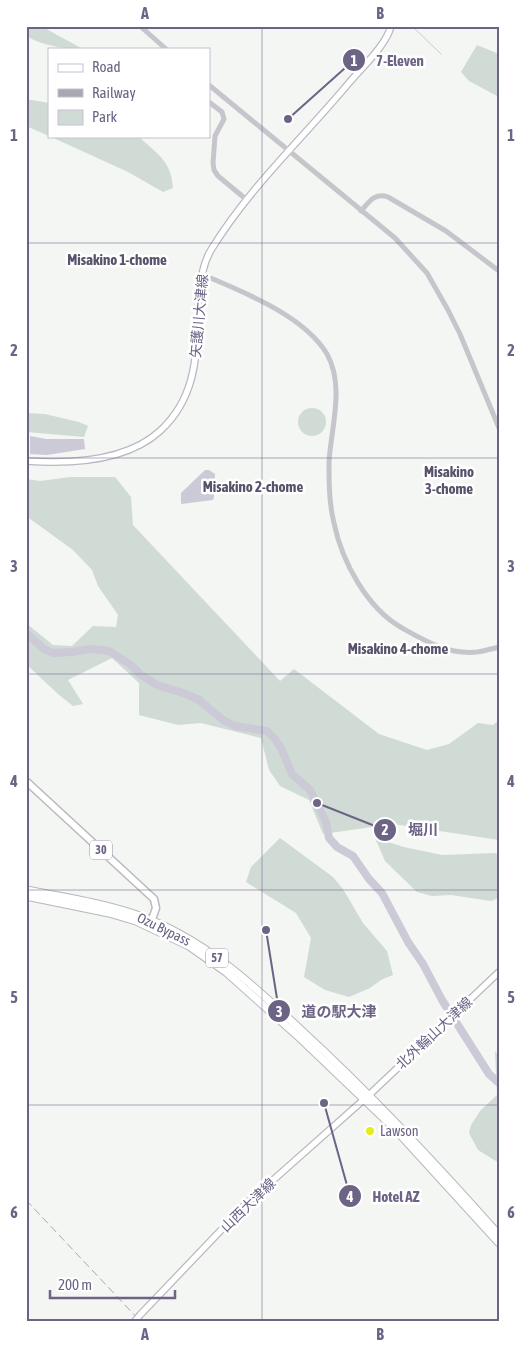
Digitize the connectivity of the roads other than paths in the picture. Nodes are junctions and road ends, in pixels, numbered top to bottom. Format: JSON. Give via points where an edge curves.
{"nodes":[{"id":1,"x":140,"y":26,"type":"edge"},
{"id":2,"x":391,"y":26,"type":"edge"},
{"id":3,"x":165,"y":48,"type":"edge"},
{"id":4,"x":210,"y":86,"type":"edge"},
{"id":5,"x":210,"y":103,"type":"edge"},
{"id":6,"x":289,"y":151,"type":"junction"},
{"id":7,"x":247,"y":200,"type":"junction"},
{"id":8,"x":361,"y":211,"type":"junction"},
{"id":9,"x":499,"y":270,"type":"edge"},
{"id":10,"x":201,"y":274,"type":"junction"},
{"id":11,"x":499,"y":428,"type":"edge"},
{"id":12,"x":26,"y":461,"type":"edge"},
{"id":13,"x":499,"y":647,"type":"edge"},
{"id":14,"x":26,"y":781,"type":"edge"},
{"id":15,"x":26,"y":890,"type":"edge"},
{"id":16,"x":26,"y":896,"type":"edge"},
{"id":17,"x":151,"y":924,"type":"junction"},
{"id":18,"x":499,"y":972,"type":"edge"},
{"id":19,"x":366,"y":1097,"type":"junction"},
{"id":20,"x":499,"y":1235,"type":"edge"},
{"id":21,"x":499,"y":1243,"type":"edge"},
{"id":22,"x":134,"y":1322,"type":"edge"}],
"edges":[{"from":1,"to":3,"type":"street"},
{"from":2,"to":6,"type":"main road","name":"矢護川大津線","via":[[371,57]]},
{"from":4,"to":6,"type":"street"},
{"from":5,"to":7,"type":"street","via":[[222,112],[224,119],[215,136],[214,170]]},
{"from":6,"to":7,"type":"main road","name":"矢護川大津線"},
{"from":6,"to":8,"type":"street"},
{"from":7,"to":10,"type":"main road","name":"矢護川大津線","via":[[210,252]]},
{"from":8,"to":9,"type":"street","via":[[374,197],[388,197],[446,231]]},
{"from":8,"to":11,"type":"street","via":[[395,238],[426,273],[460,334]]},
{"from":10,"to":12,"type":"main road","name":"矢護川大津線","via":[[195,365],[183,403],[172,419],[143,445],[123,453],[102,458]]},
{"from":10,"to":13,"type":"street","via":[[291,318],[328,356],[335,386],[329,462],[331,508],[347,560],[369,598],[398,625],[433,645],[462,652]]},
{"from":14,"to":17,"type":"main road","number":"30","via":[[154,899],[156,908]]},
{"from":15,"to":17,"type":"highway","name":"Ozu Bypass","number":"57","via":[[137,915]]},
{"from":16,"to":17,"type":"highway","name":"Ozu Bypass","number":"57"},
{"from":17,"to":19,"type":"highway","name":"Ozu Bypass","number":"57","via":[[185,937],[233,970],[262,994]]},
{"from":18,"to":19,"type":"main road","name":"北外輪山大津線"},
{"from":19,"to":20,"type":"highway","number":"57","via":[[422,1149]]},
{"from":19,"to":21,"type":"highway","number":"57"},
{"from":19,"to":22,"type":"main road","name":"山西大津線","bridge":true,"via":[[245,1205]]}]}
